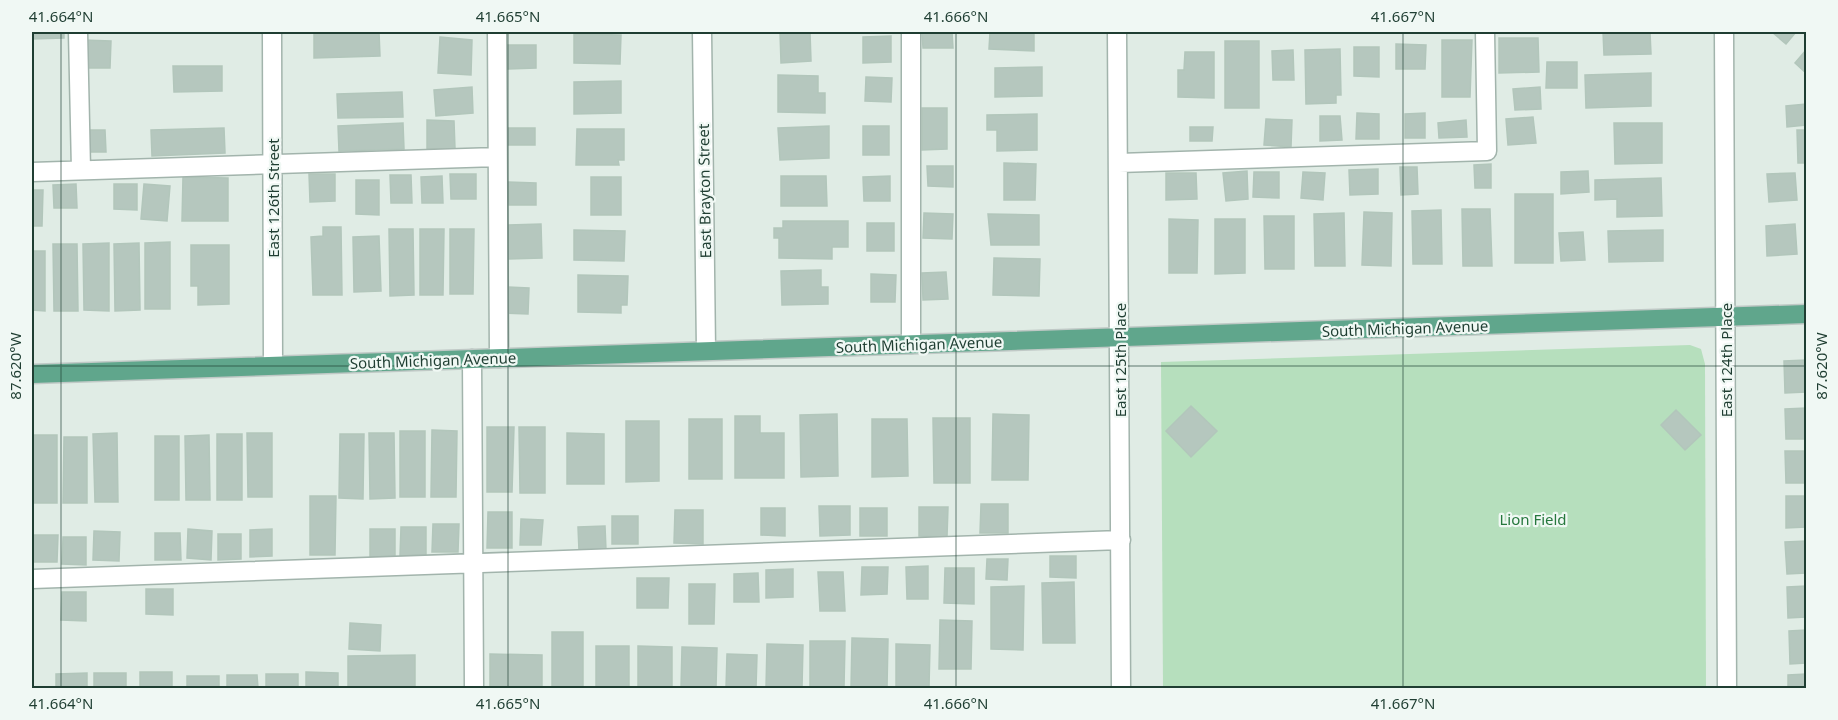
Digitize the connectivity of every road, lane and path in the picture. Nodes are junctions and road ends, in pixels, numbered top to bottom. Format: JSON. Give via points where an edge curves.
{"nodes":[{"id":1,"x":78,"y":32,"type":"edge"},
{"id":2,"x":272,"y":32,"type":"edge"},
{"id":3,"x":497,"y":32,"type":"edge"},
{"id":4,"x":702,"y":32,"type":"edge"},
{"id":5,"x":911,"y":32,"type":"edge"},
{"id":6,"x":1117,"y":32,"type":"edge"},
{"id":7,"x":1485,"y":32,"type":"edge"},
{"id":8,"x":1724,"y":32,"type":"edge"},
{"id":9,"x":498,"y":157,"type":"junction"},
{"id":10,"x":272,"y":163,"type":"junction"},
{"id":11,"x":1119,"y":163,"type":"junction"},
{"id":12,"x":81,"y":170,"type":"junction"},
{"id":13,"x":32,"y":172,"type":"edge"},
{"id":14,"x":1806,"y":314,"type":"edge"},
{"id":15,"x":1726,"y":317,"type":"junction"},
{"id":16,"x":1121,"y":338,"type":"junction"},
{"id":17,"x":911,"y":344,"type":"junction"},
{"id":18,"x":706,"y":351,"type":"junction"},
{"id":19,"x":472,"y":358,"type":"junction"},
{"id":20,"x":499,"y":358,"type":"junction"},
{"id":21,"x":273,"y":365,"type":"junction"},
{"id":22,"x":32,"y":374,"type":"edge"},
{"id":23,"x":1121,"y":540,"type":"junction"},
{"id":24,"x":473,"y":564,"type":"junction"},
{"id":25,"x":32,"y":579,"type":"edge"},
{"id":26,"x":474,"y":688,"type":"edge"},
{"id":27,"x":1121,"y":688,"type":"edge"},
{"id":28,"x":1727,"y":688,"type":"edge"}],
"edges":[{"from":1,"to":12,"type":"street"},
{"from":2,"to":10,"type":"street","name":"East 126th Street"},
{"from":3,"to":9,"type":"street"},
{"from":4,"to":18,"type":"street","name":"East Brayton Street"},
{"from":5,"to":17,"type":"street"},
{"from":6,"to":11,"type":"street","name":"East 125th Place"},
{"from":7,"to":11,"type":"street","via":[[1487,151]]},
{"from":8,"to":15,"type":"street","name":"East 124th Place"},
{"from":9,"to":10,"type":"street"},
{"from":9,"to":20,"type":"street"},
{"from":10,"to":12,"type":"street"},
{"from":10,"to":21,"type":"street","name":"East 126th Street"},
{"from":11,"to":16,"type":"street","name":"East 125th Place"},
{"from":12,"to":13,"type":"street"},
{"from":14,"to":15,"type":"main road","name":"South Michigan Avenue"},
{"from":15,"to":16,"type":"main road","name":"South Michigan Avenue"},
{"from":15,"to":28,"type":"street","name":"East 124th Place"},
{"from":16,"to":17,"type":"main road","name":"South Michigan Avenue"},
{"from":16,"to":23,"type":"street","name":"East 125th Place"},
{"from":17,"to":18,"type":"main road","name":"South Michigan Avenue"},
{"from":18,"to":20,"type":"main road","name":"South Michigan Avenue"},
{"from":19,"to":20,"type":"main road","name":"South Michigan Avenue"},
{"from":19,"to":21,"type":"main road","name":"South Michigan Avenue"},
{"from":19,"to":24,"type":"street"},
{"from":21,"to":22,"type":"main road","name":"South Michigan Avenue"},
{"from":23,"to":24,"type":"street"},
{"from":23,"to":27,"type":"street","name":"East 125th Place"},
{"from":24,"to":25,"type":"street"},
{"from":24,"to":26,"type":"street"}]}
